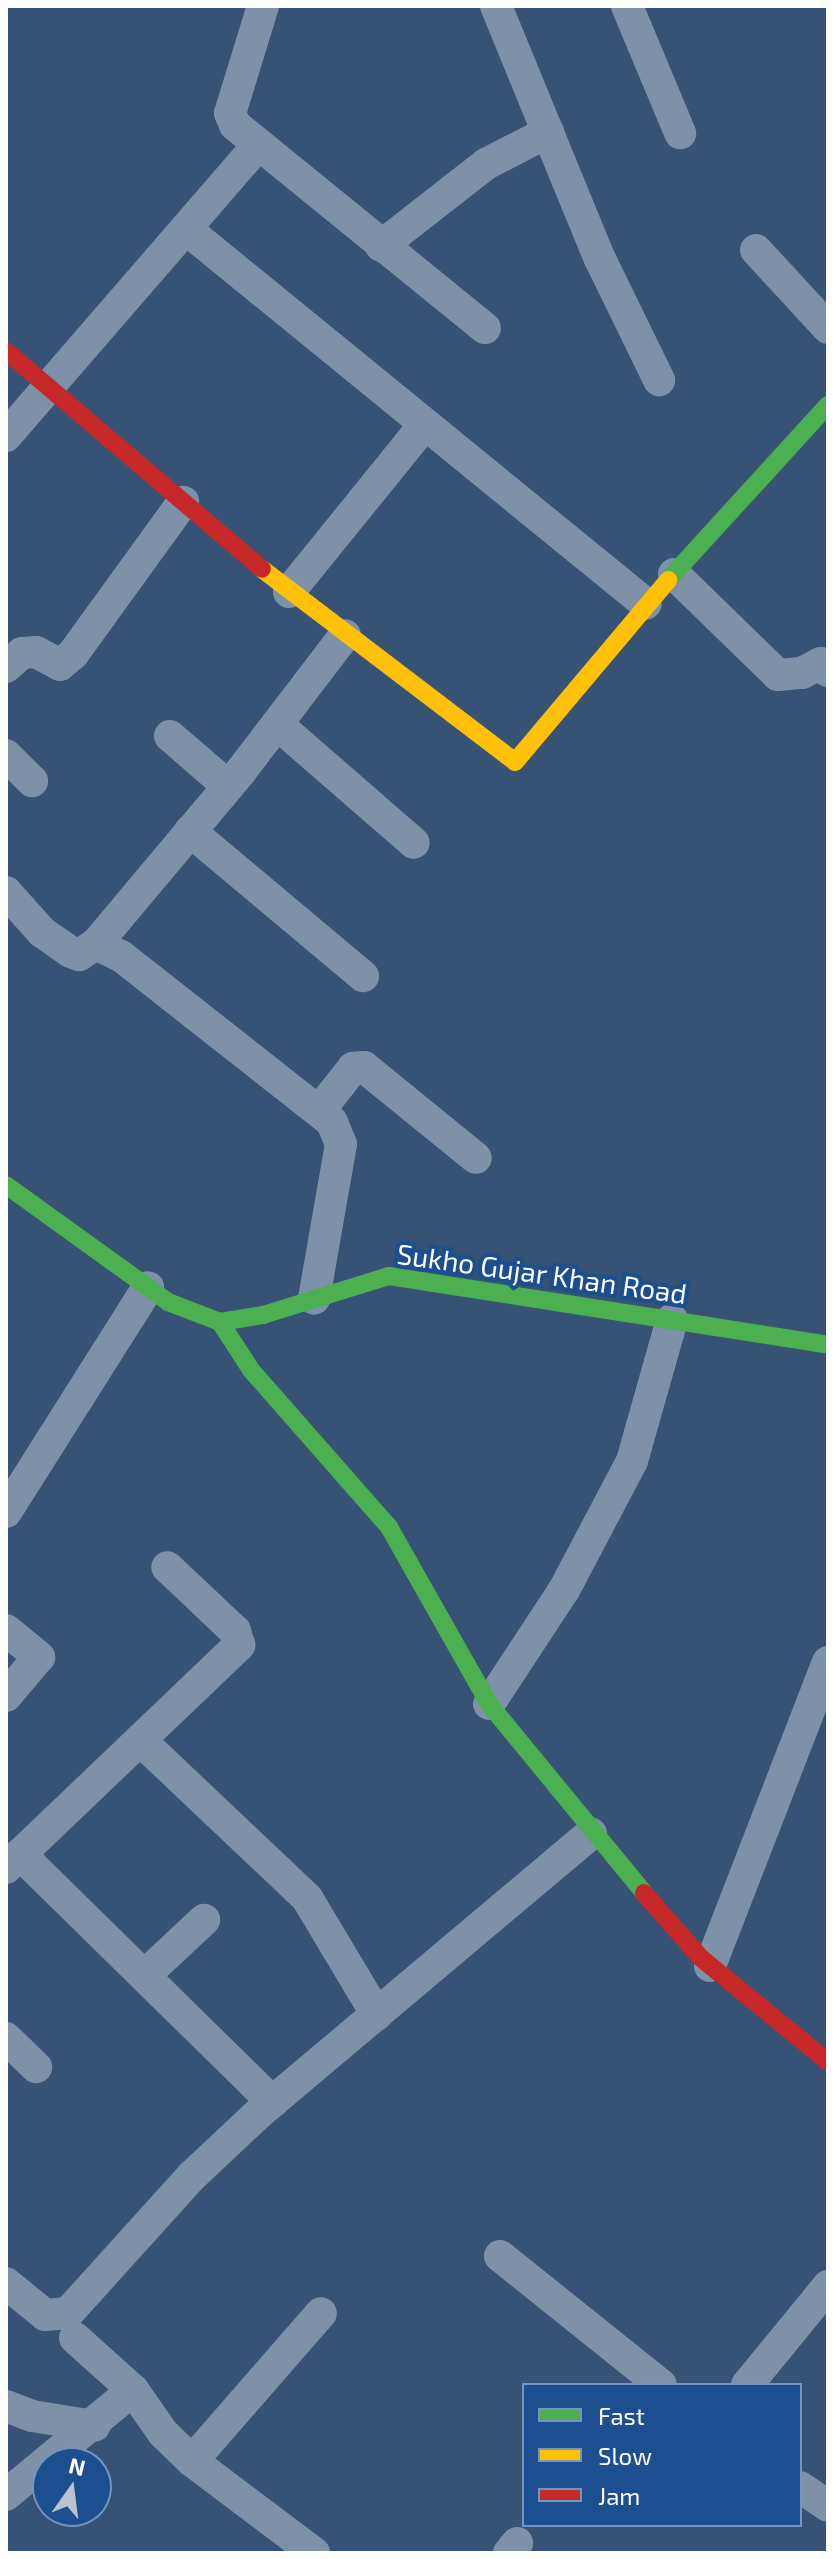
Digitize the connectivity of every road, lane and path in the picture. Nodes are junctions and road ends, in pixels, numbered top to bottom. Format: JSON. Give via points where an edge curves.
{"nodes":[{"id":1,"x":496,"y":6,"type":"edge"},
{"id":2,"x":627,"y":6,"type":"edge"},
{"id":3,"x":253,"y":10,"type":"edge"},
{"id":4,"x":548,"y":132,"type":"junction"},
{"id":5,"x":680,"y":133,"type":"dead end"},
{"id":6,"x":257,"y":146,"type":"junction"},
{"id":7,"x":186,"y":229,"type":"junction"},
{"id":8,"x":381,"y":246,"type":"junction"},
{"id":9,"x":756,"y":250,"type":"dead end"},
{"id":10,"x":485,"y":328,"type":"dead end"},
{"id":11,"x":828,"y":328,"type":"edge"},
{"id":12,"x":6,"y":351,"type":"edge"},
{"id":13,"x":659,"y":380,"type":"dead end"},
{"id":14,"x":49,"y":388,"type":"junction"},
{"id":15,"x":828,"y":405,"type":"edge"},
{"id":16,"x":425,"y":424,"type":"junction"},
{"id":17,"x":6,"y":436,"type":"edge"},
{"id":18,"x":183,"y":502,"type":"junction"},
{"id":19,"x":674,"y":574,"type":"junction"},
{"id":20,"x":289,"y":592,"type":"junction"},
{"id":21,"x":646,"y":604,"type":"junction"},
{"id":22,"x":345,"y":635,"type":"junction"},
{"id":23,"x":6,"y":667,"type":"edge"},
{"id":24,"x":828,"y":671,"type":"edge"},
{"id":25,"x":277,"y":724,"type":"junction"},
{"id":26,"x":170,"y":736,"type":"dead end"},
{"id":27,"x":6,"y":755,"type":"edge"},
{"id":28,"x":32,"y":781,"type":"dead end"},
{"id":29,"x":228,"y":786,"type":"junction"},
{"id":30,"x":190,"y":831,"type":"junction"},
{"id":31,"x":414,"y":843,"type":"dead end"},
{"id":32,"x":6,"y":892,"type":"edge"},
{"id":33,"x":96,"y":944,"type":"junction"},
{"id":34,"x":363,"y":976,"type":"dead end"},
{"id":35,"x":319,"y":1111,"type":"junction"},
{"id":36,"x":476,"y":1158,"type":"dead end"},
{"id":37,"x":6,"y":1185,"type":"edge"},
{"id":38,"x":148,"y":1287,"type":"junction"},
{"id":39,"x":314,"y":1299,"type":"junction"},
{"id":40,"x":672,"y":1320,"type":"junction"},
{"id":41,"x":220,"y":1322,"type":"junction"},
{"id":42,"x":828,"y":1345,"type":"edge"},
{"id":43,"x":6,"y":1512,"type":"edge"},
{"id":44,"x":167,"y":1567,"type":"dead end"},
{"id":45,"x":6,"y":1630,"type":"edge"},
{"id":46,"x":828,"y":1662,"type":"edge"},
{"id":47,"x":6,"y":1696,"type":"edge"},
{"id":48,"x":489,"y":1704,"type":"junction"},
{"id":49,"x":140,"y":1740,"type":"junction"},
{"id":50,"x":591,"y":1833,"type":"junction"},
{"id":51,"x":13,"y":1861,"type":"edge"},
{"id":52,"x":204,"y":1920,"type":"dead end"},
{"id":53,"x":710,"y":1966,"type":"junction"},
{"id":54,"x":145,"y":1975,"type":"junction"},
{"id":55,"x":377,"y":2015,"type":"junction"},
{"id":56,"x":6,"y":2038,"type":"edge"},
{"id":57,"x":828,"y":2062,"type":"edge"},
{"id":58,"x":36,"y":2067,"type":"dead end"},
{"id":59,"x":272,"y":2102,"type":"junction"},
{"id":60,"x":500,"y":2256,"type":"dead end"},
{"id":61,"x":6,"y":2283,"type":"edge"},
{"id":62,"x":828,"y":2286,"type":"edge"},
{"id":63,"x":321,"y":2313,"type":"dead end"},
{"id":64,"x":75,"y":2338,"type":"dead end"},
{"id":65,"x":659,"y":2383,"type":"edge"},
{"id":66,"x":749,"y":2383,"type":"edge"},
{"id":67,"x":133,"y":2390,"type":"junction"},
{"id":68,"x":6,"y":2406,"type":"edge"},
{"id":69,"x":94,"y":2426,"type":"junction"},
{"id":70,"x":192,"y":2461,"type":"junction"},
{"id":71,"x":802,"y":2488,"type":"edge"},
{"id":72,"x":6,"y":2495,"type":"edge"},
{"id":73,"x":828,"y":2506,"type":"edge"},
{"id":74,"x":314,"y":2553,"type":"edge"}],
"edges":[{"from":1,"to":4,"type":"street"},
{"from":2,"to":5,"type":"street"},
{"from":3,"to":6,"type":"street","via":[[230,113]]},
{"from":4,"to":8,"type":"street","via":[[486,164]]},
{"from":4,"to":13,"type":"street","via":[[600,259]]},
{"from":6,"to":7,"type":"street"},
{"from":6,"to":8,"type":"street"},
{"from":7,"to":14,"type":"street"},
{"from":7,"to":16,"type":"street"},
{"from":8,"to":10,"type":"street"},
{"from":9,"to":11,"type":"street"},
{"from":12,"to":14,"type":"street"},
{"from":14,"to":17,"type":"street"},
{"from":14,"to":18,"type":"street"},
{"from":15,"to":19,"type":"street"},
{"from":16,"to":20,"type":"street"},
{"from":16,"to":21,"type":"street"},
{"from":18,"to":20,"type":"street"},
{"from":18,"to":23,"type":"street","via":[[73,654],[60,665],[36,652],[22,653]]},
{"from":19,"to":21,"type":"street"},
{"from":19,"to":24,"type":"street","via":[[778,675],[802,673],[821,663]]},
{"from":20,"to":22,"type":"street"},
{"from":21,"to":22,"type":"street","via":[[515,762]]},
{"from":22,"to":25,"type":"street"},
{"from":25,"to":29,"type":"street"},
{"from":25,"to":31,"type":"street"},
{"from":26,"to":29,"type":"street"},
{"from":27,"to":28,"type":"street"},
{"from":29,"to":30,"type":"street"},
{"from":30,"to":33,"type":"street"},
{"from":30,"to":34,"type":"street"},
{"from":32,"to":33,"type":"street","via":[[42,932],[71,952],[79,955]]},
{"from":33,"to":35,"type":"street","via":[[121,956]]},
{"from":35,"to":36,"type":"street","via":[[353,1068],[364,1067]]},
{"from":35,"to":39,"type":"street","via":[[340,1134],[341,1144]]},
{"from":37,"to":38,"type":"street"},
{"from":38,"to":41,"type":"street","via":[[168,1302]]},
{"from":38,"to":43,"type":"street"},
{"from":39,"to":40,"type":"street","name":"Sukho Gujar Khan Road","via":[[389,1276]]},
{"from":39,"to":41,"type":"street","name":"Sukho Gujar Khan Road"},
{"from":40,"to":42,"type":"street","name":"Sukho Gujar Khan Road"},
{"from":40,"to":48,"type":"street","via":[[632,1461],[564,1590]]},
{"from":41,"to":48,"type":"street","via":[[251,1370],[389,1527]]},
{"from":44,"to":49,"type":"street","via":[[235,1631],[239,1645]]},
{"from":45,"to":47,"type":"street","via":[[39,1657]]},
{"from":46,"to":53,"type":"street"},
{"from":48,"to":50,"type":"street"},
{"from":49,"to":51,"type":"street"},
{"from":49,"to":55,"type":"street","via":[[307,1898]]},
{"from":50,"to":53,"type":"street"},
{"from":50,"to":55,"type":"street"},
{"from":51,"to":54,"type":"street"},
{"from":52,"to":54,"type":"street"},
{"from":53,"to":57,"type":"street"},
{"from":54,"to":59,"type":"street"},
{"from":55,"to":59,"type":"street"},
{"from":56,"to":58,"type":"street"},
{"from":59,"to":61,"type":"street","via":[[192,2176],[68,2313],[45,2315]]},
{"from":60,"to":65,"type":"street"},
{"from":62,"to":66,"type":"street"},
{"from":63,"to":70,"type":"street"},
{"from":64,"to":67,"type":"street"},
{"from":67,"to":69,"type":"street"},
{"from":67,"to":70,"type":"street","via":[[163,2433]]},
{"from":68,"to":69,"type":"street"},
{"from":69,"to":72,"type":"street","via":[[64,2443]]},
{"from":70,"to":74,"type":"street"},
{"from":71,"to":73,"type":"street"}]}
